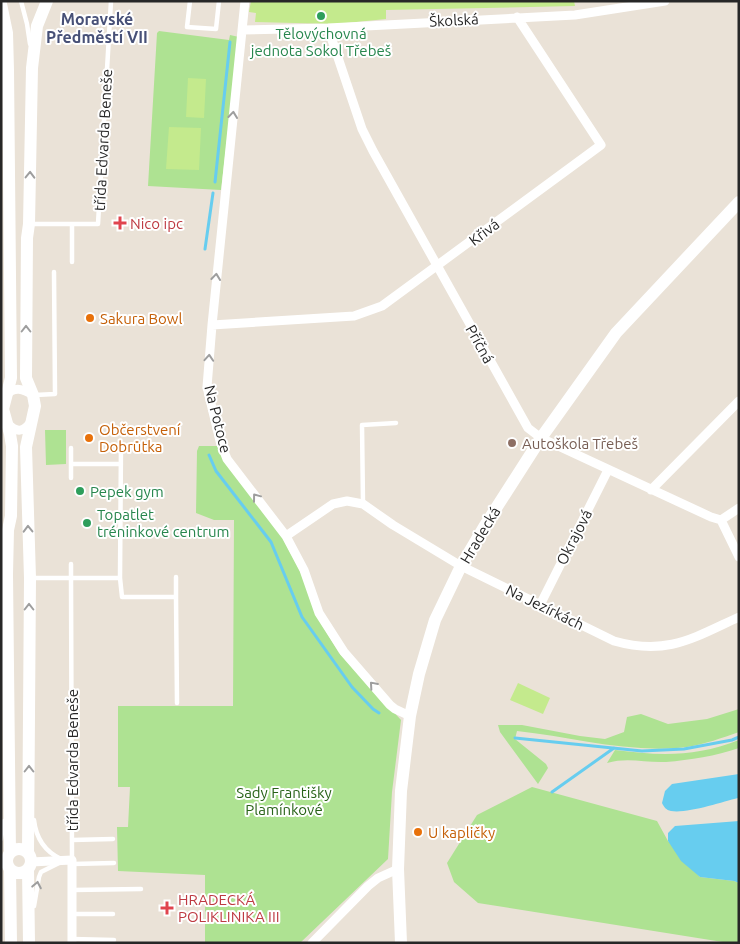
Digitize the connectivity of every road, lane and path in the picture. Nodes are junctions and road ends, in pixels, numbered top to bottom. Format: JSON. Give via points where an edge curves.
{"nodes":[{"id":1,"x":21,"y":1,"type":"edge"},
{"id":2,"x":47,"y":1,"type":"edge"},
{"id":3,"x":111,"y":1,"type":"edge"},
{"id":4,"x":190,"y":1,"type":"edge"},
{"id":5,"x":219,"y":1,"type":"edge"},
{"id":6,"x":245,"y":1,"type":"edge"},
{"id":7,"x":665,"y":1,"type":"edge"},
{"id":8,"x":2,"y":10,"type":"edge"},
{"id":9,"x":517,"y":17,"type":"junction"},
{"id":10,"x":328,"y":28,"type":"junction"},
{"id":11,"x":242,"y":30,"type":"junction"},
{"id":12,"x":32,"y":68,"type":"junction"},
{"id":13,"x":739,"y":202,"type":"edge"},
{"id":14,"x":5,"y":224,"type":"edge"},
{"id":15,"x":29,"y":224,"type":"junction"},
{"id":16,"x":72,"y":224,"type":"junction"},
{"id":17,"x":72,"y":262,"type":"dead end"},
{"id":18,"x":437,"y":267,"type":"junction"},
{"id":19,"x":54,"y":272,"type":"dead end"},
{"id":20,"x":212,"y":325,"type":"junction"},
{"id":21,"x":6,"y":395,"type":"junction"},
{"id":22,"x":33,"y":395,"type":"junction"},
{"id":23,"x":739,"y":401,"type":"edge"},
{"id":24,"x":33,"y":420,"type":"junction"},
{"id":25,"x":3,"y":421,"type":"edge"},
{"id":26,"x":396,"y":423,"type":"dead end"},
{"id":27,"x":541,"y":438,"type":"junction"},
{"id":28,"x":121,"y":444,"type":"dead end"},
{"id":29,"x":72,"y":448,"type":"dead end"},
{"id":30,"x":71,"y":464,"type":"junction"},
{"id":31,"x":121,"y":464,"type":"junction"},
{"id":32,"x":608,"y":470,"type":"junction"},
{"id":33,"x":71,"y":478,"type":"dead end"},
{"id":34,"x":650,"y":490,"type":"junction"},
{"id":35,"x":363,"y":504,"type":"junction"},
{"id":36,"x":739,"y":508,"type":"edge"},
{"id":37,"x":6,"y":516,"type":"edge"},
{"id":38,"x":721,"y":520,"type":"junction"},
{"id":39,"x":286,"y":536,"type":"junction"},
{"id":40,"x":739,"y":557,"type":"edge"},
{"id":41,"x":71,"y":564,"type":"dead end"},
{"id":42,"x":461,"y":566,"type":"junction"},
{"id":43,"x":176,"y":577,"type":"dead end"},
{"id":44,"x":30,"y":578,"type":"junction"},
{"id":45,"x":71,"y":578,"type":"junction"},
{"id":46,"x":120,"y":578,"type":"junction"},
{"id":47,"x":176,"y":597,"type":"junction"},
{"id":48,"x":540,"y":605,"type":"junction"},
{"id":49,"x":739,"y":617,"type":"edge"},
{"id":50,"x":177,"y":703,"type":"dead end"},
{"id":51,"x":410,"y":716,"type":"junction"},
{"id":52,"x":5,"y":750,"type":"edge"},
{"id":53,"x":9,"y":792,"type":"junction"},
{"id":54,"x":29,"y":792,"type":"junction"},
{"id":55,"x":1,"y":839,"type":"edge"},
{"id":56,"x":113,"y":839,"type":"dead end"},
{"id":57,"x":72,"y":840,"type":"junction"},
{"id":58,"x":29,"y":861,"type":"junction"},
{"id":59,"x":69,"y":861,"type":"junction"},
{"id":60,"x":7,"y":862,"type":"edge"},
{"id":61,"x":114,"y":863,"type":"dead end"},
{"id":62,"x":398,"y":869,"type":"junction"},
{"id":63,"x":72,"y":890,"type":"junction"},
{"id":64,"x":141,"y":890,"type":"dead end"},
{"id":65,"x":5,"y":892,"type":"dead end"},
{"id":66,"x":72,"y":914,"type":"junction"},
{"id":67,"x":113,"y":914,"type":"dead end"},
{"id":68,"x":11,"y":924,"type":"junction"},
{"id":69,"x":29,"y":924,"type":"junction"},
{"id":70,"x":114,"y":940,"type":"dead end"},
{"id":71,"x":72,"y":941,"type":"edge"},
{"id":72,"x":11,"y":943,"type":"edge"},
{"id":73,"x":29,"y":943,"type":"edge"},
{"id":74,"x":312,"y":943,"type":"edge"},
{"id":75,"x":401,"y":943,"type":"edge"}],
"edges":[{"from":1,"to":12,"type":"lane"},
{"from":2,"to":12,"type":"street","via":[[37,26]]},
{"from":3,"to":16,"type":"lane","name":"třída Edvarda Beneše","via":[[98,224]]},
{"from":4,"to":5,"type":"lane","via":[[187,27],[216,29]]},
{"from":6,"to":11,"type":"street","name":"Na Potoce"},
{"from":7,"to":9,"type":"street","name":"Školská","via":[[575,14]]},
{"from":8,"to":14,"type":"street","via":[[8,50]]},
{"from":9,"to":10,"type":"street","name":"Školská"},
{"from":9,"to":18,"type":"street","name":"Křivá","via":[[601,145]]},
{"from":10,"to":11,"type":"street","name":"Školská"},
{"from":10,"to":18,"type":"street","name":"Příčná","via":[[362,129]]},
{"from":20,"to":11,"type":"street","name":"Na Potoce","one_way":true},
{"from":15,"to":12,"type":"street","one_way":true},
{"from":13,"to":27,"type":"street","name":"Hradecká","via":[[616,332]]},
{"from":14,"to":21,"type":"street","via":[[11,378]]},
{"from":15,"to":16,"type":"lane","name":"třída Edvarda Beneše"},
{"from":22,"to":15,"type":"street","one_way":true,"via":[[26,378]]},
{"from":16,"to":17,"type":"lane","name":"třída Edvarda Beneše"},
{"from":18,"to":20,"type":"street","name":"Křivá","via":[[382,306],[354,316]]},
{"from":18,"to":27,"type":"street","name":"Příčná","via":[[528,428]]},
{"from":19,"to":22,"type":"lane","via":[[55,394]]},
{"from":39,"to":20,"type":"street","name":"Na Potoce","one_way":true,"via":[[227,459],[220,441],[207,387]]},
{"from":21,"to":22,"type":"street","via":[[18,388]]},
{"from":21,"to":25,"type":"street"},
{"from":22,"to":24,"type":"street"},
{"from":23,"to":34,"type":"street"},
{"from":24,"to":25,"type":"street","via":[[26,429],[19,430]]},
{"from":44,"to":24,"type":"street","one_way":true,"via":[[26,447]]},
{"from":25,"to":37,"type":"street","via":[[12,446]]},
{"from":26,"to":35,"type":"lane","via":[[362,425]]},
{"from":27,"to":32,"type":"street","name":"Příčná"},
{"from":27,"to":42,"type":"street","name":"Hradecká"},
{"from":28,"to":31,"type":"lane"},
{"from":29,"to":30,"type":"lane"},
{"from":30,"to":31,"type":"lane"},
{"from":30,"to":33,"type":"lane"},
{"from":31,"to":46,"type":"lane"},
{"from":32,"to":34,"type":"street","name":"Příčná"},
{"from":32,"to":48,"type":"street","name":"Okrajová"},
{"from":34,"to":38,"type":"street","name":"Příčná"},
{"from":35,"to":39,"type":"street","via":[[347,501],[333,504]]},
{"from":35,"to":42,"type":"street","name":"Na Jezírkách"},
{"from":36,"to":38,"type":"street"},
{"from":37,"to":52,"type":"street"},
{"from":38,"to":40,"type":"street"},
{"from":51,"to":39,"type":"street","name":"Na Potoce","one_way":true,"via":[[390,705],[344,652],[319,613],[304,570]]},
{"from":41,"to":45,"type":"lane","name":"třída Edvarda Beneše"},
{"from":42,"to":48,"type":"street","name":"Na Jezírkách"},
{"from":42,"to":51,"type":"street","name":"Hradecká","via":[[435,620]]},
{"from":43,"to":47,"type":"lane"},
{"from":44,"to":45,"type":"lane"},
{"from":54,"to":44,"type":"street","one_way":true},
{"from":45,"to":46,"type":"lane"},
{"from":45,"to":57,"type":"lane","name":"třída Edvarda Beneše"},
{"from":46,"to":47,"type":"lane","via":[[122,597]]},
{"from":47,"to":50,"type":"lane"},
{"from":48,"to":49,"type":"street","name":"Na Jezírkách","via":[[614,641],[642,647],[681,643]]},
{"from":51,"to":62,"type":"street","name":"Hradecká","via":[[401,791]]},
{"from":52,"to":53,"type":"street"},
{"from":53,"to":55,"type":"lane"},
{"from":53,"to":60,"type":"street"},
{"from":54,"to":58,"type":"street"},
{"from":54,"to":59,"type":"lane","via":[[39,840],[50,852]]},
{"from":56,"to":57,"type":"lane"},
{"from":57,"to":59,"type":"lane","name":"třída Edvarda Beneše"},
{"from":58,"to":59,"type":"street"},
{"from":58,"to":60,"type":"street","via":[[18,849]]},
{"from":58,"to":60,"type":"street","via":[[20,874]]},
{"from":58,"to":69,"type":"street"},
{"from":59,"to":61,"type":"lane"},
{"from":59,"to":63,"type":"street","name":"třída Edvarda Beneše"},
{"from":69,"to":59,"type":"lane","one_way":true,"via":[[41,872]]},
{"from":60,"to":68,"type":"street"},
{"from":62,"to":74,"type":"street","via":[[368,886]]},
{"from":62,"to":75,"type":"street","name":"Hradecká"},
{"from":63,"to":64,"type":"lane"},
{"from":63,"to":66,"type":"street","name":"třída Edvarda Beneše"},
{"from":65,"to":68,"type":"lane"},
{"from":66,"to":67,"type":"lane"},
{"from":66,"to":71,"type":"street","name":"třída Edvarda Beneše"},
{"from":68,"to":72,"type":"street"},
{"from":69,"to":73,"type":"street"},
{"from":70,"to":71,"type":"lane"}]}
